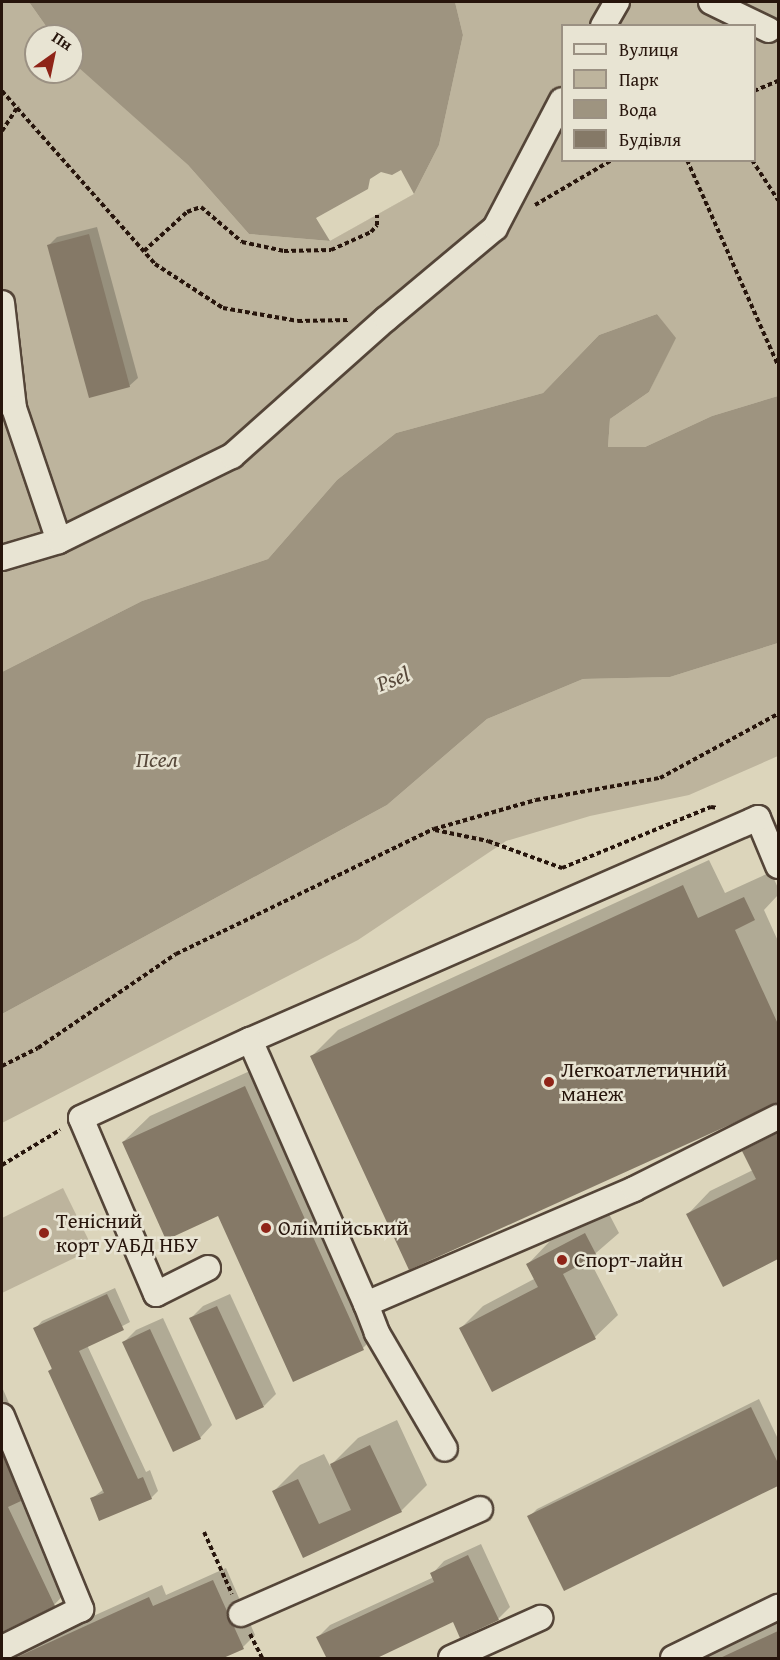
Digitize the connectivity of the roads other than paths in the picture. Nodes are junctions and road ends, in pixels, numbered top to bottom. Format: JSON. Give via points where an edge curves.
{"nodes":[{"id":1,"x":617,"y":2,"type":"edge"},
{"id":2,"x":711,"y":2,"type":"edge"},
{"id":3,"x":604,"y":24,"type":"edge"},
{"id":4,"x":769,"y":30,"type":"dead end"},
{"id":5,"x":561,"y":102,"type":"edge"},
{"id":6,"x":2,"y":303,"type":"edge"},
{"id":7,"x":59,"y":541,"type":"junction"},
{"id":8,"x":2,"y":558,"type":"edge"},
{"id":9,"x":778,"y":866,"type":"edge"},
{"id":10,"x":250,"y":1040,"type":"junction"},
{"id":11,"x":778,"y":1117,"type":"edge"},
{"id":12,"x":208,"y":1268,"type":"dead end"},
{"id":13,"x":366,"y":1304,"type":"junction"},
{"id":14,"x":2,"y":1416,"type":"edge"},
{"id":15,"x":445,"y":1449,"type":"dead end"},
{"id":16,"x":480,"y":1509,"type":"dead end"},
{"id":17,"x":778,"y":1607,"type":"edge"},
{"id":18,"x":241,"y":1614,"type":"dead end"},
{"id":19,"x":540,"y":1618,"type":"dead end"},
{"id":20,"x":2,"y":1648,"type":"edge"},
{"id":21,"x":451,"y":1659,"type":"edge"},
{"id":22,"x":673,"y":1659,"type":"edge"}],
"edges":[{"from":1,"to":3,"type":"street"},
{"from":2,"to":4,"type":"street"},
{"from":5,"to":7,"type":"street","via":[[495,228],[232,456]]},
{"from":6,"to":7,"type":"street","via":[[14,408]]},
{"from":7,"to":8,"type":"street"},
{"from":9,"to":10,"type":"street","via":[[758,818]]},
{"from":10,"to":12,"type":"street","via":[[81,1118],[156,1294]]},
{"from":10,"to":13,"type":"street"},
{"from":11,"to":13,"type":"street","via":[[634,1189]]},
{"from":13,"to":15,"type":"street","via":[[377,1333]]},
{"from":14,"to":20,"type":"street","via":[[81,1609]]},
{"from":16,"to":18,"type":"street"},
{"from":17,"to":22,"type":"street"},
{"from":19,"to":21,"type":"street"}]}
